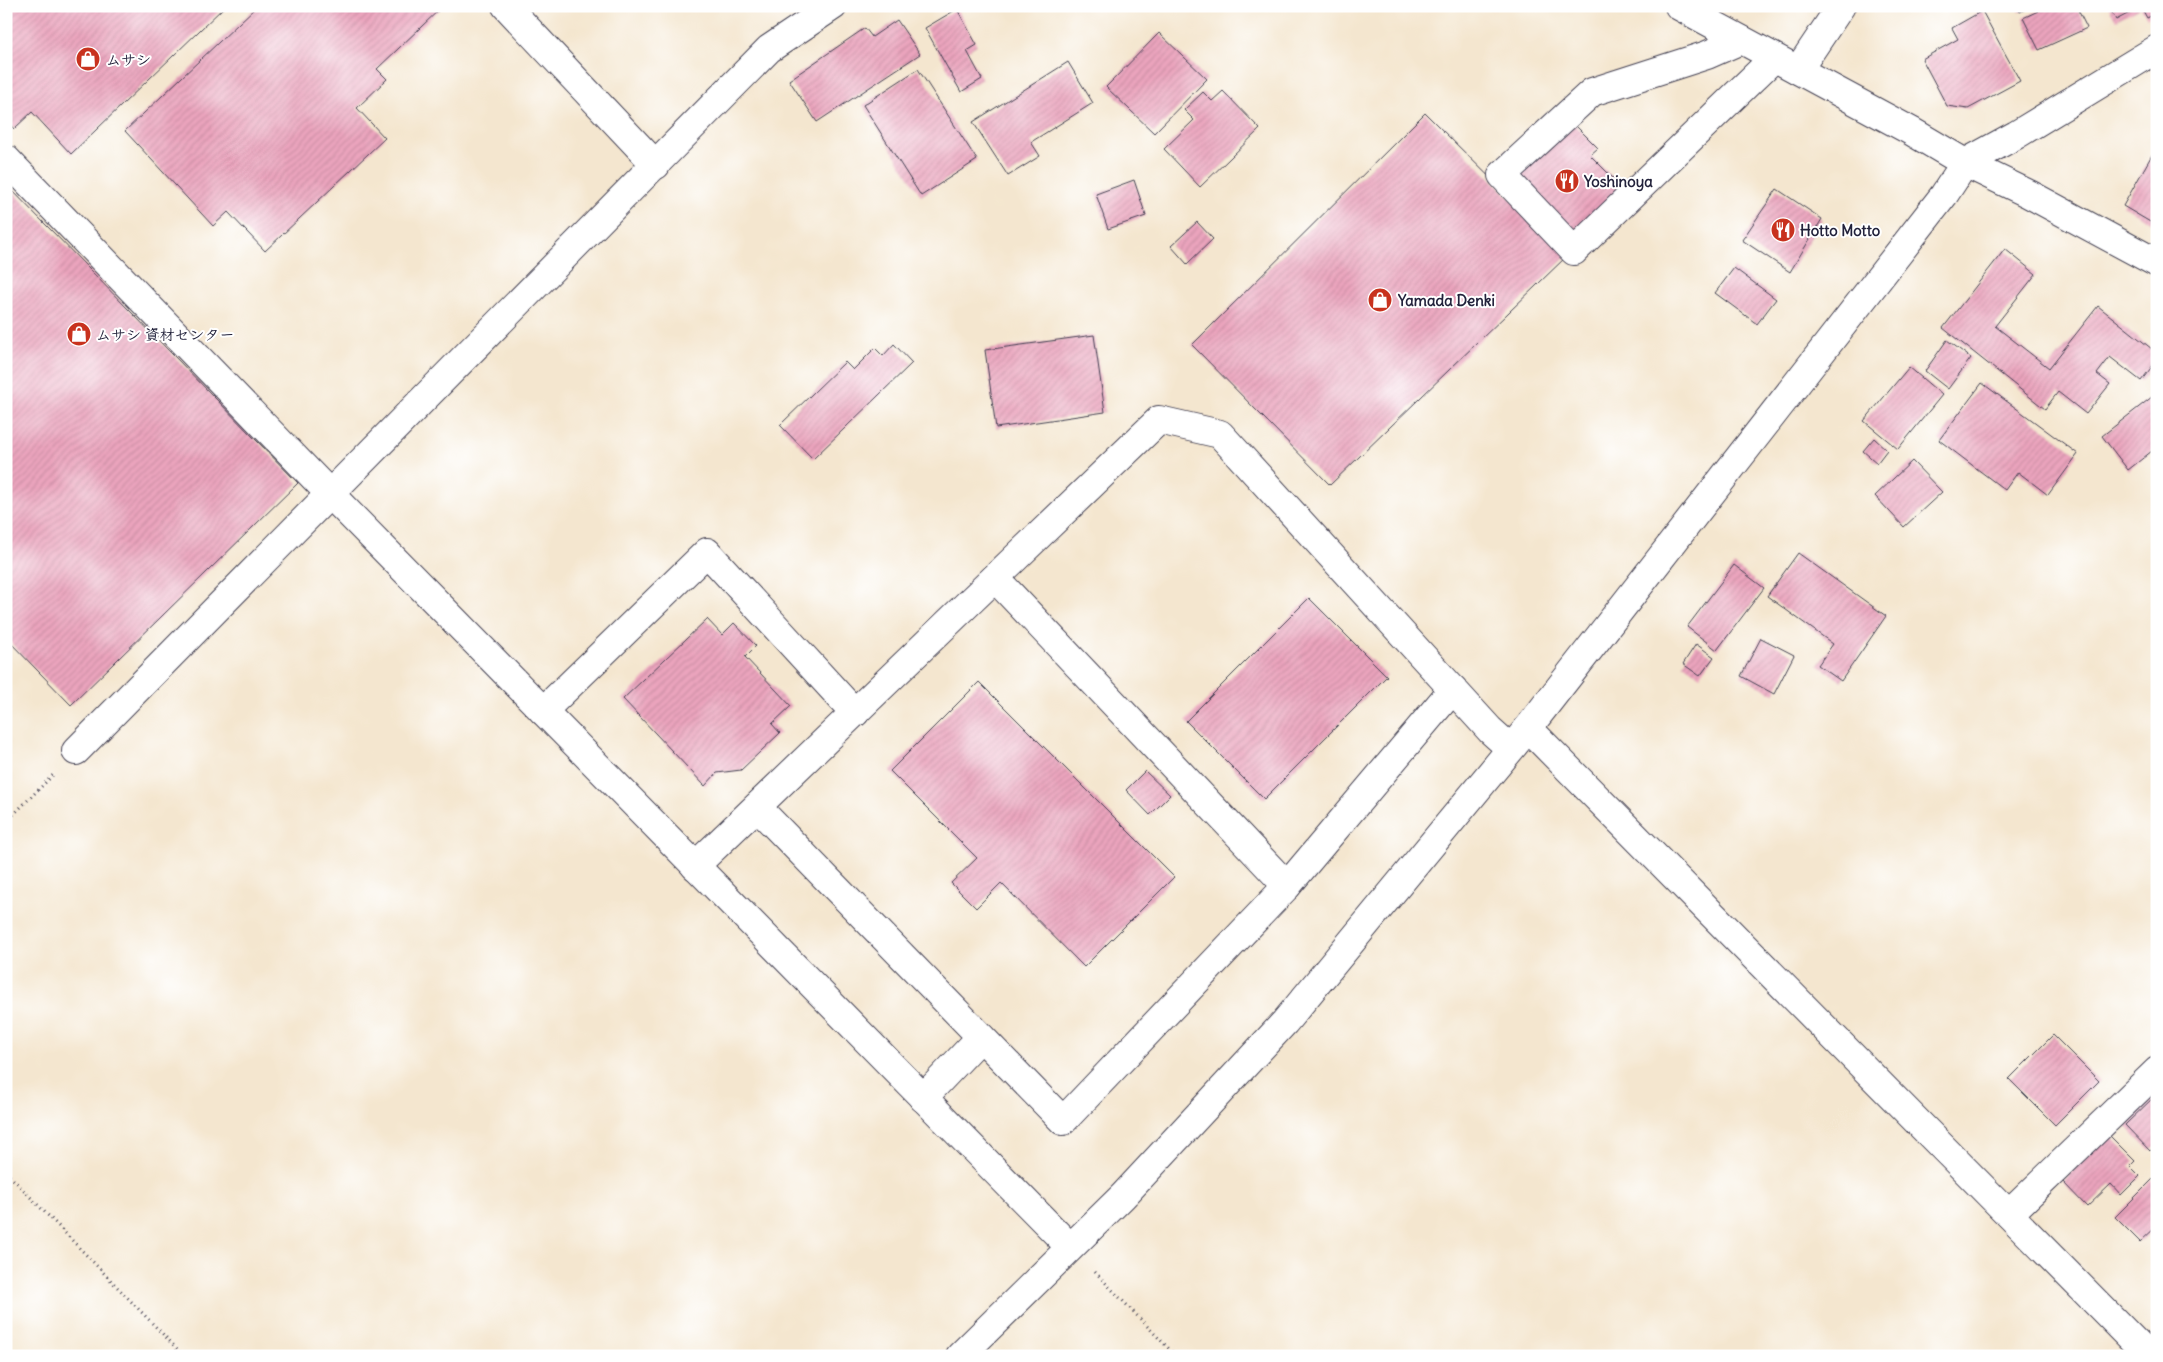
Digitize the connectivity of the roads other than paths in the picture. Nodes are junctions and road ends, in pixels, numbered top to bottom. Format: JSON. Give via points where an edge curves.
{"nodes":[{"id":1,"x":506,"y":6,"type":"edge"},
{"id":2,"x":833,"y":6,"type":"edge"},
{"id":3,"x":1679,"y":6,"type":"edge"},
{"id":4,"x":1841,"y":6,"type":"edge"},
{"id":5,"x":1741,"y":40,"type":"junction"},
{"id":6,"x":2157,"y":48,"type":"edge"},
{"id":7,"x":1774,"y":58,"type":"junction"},
{"id":8,"x":1798,"y":70,"type":"junction"},
{"id":9,"x":6,"y":159,"type":"edge"},
{"id":10,"x":1965,"y":164,"type":"junction"},
{"id":11,"x":656,"y":166,"type":"junction"},
{"id":12,"x":2157,"y":263,"type":"edge"},
{"id":13,"x":330,"y":494,"type":"junction"},
{"id":14,"x":995,"y":578,"type":"junction"},
{"id":15,"x":1453,"y":689,"type":"junction"},
{"id":16,"x":543,"y":711,"type":"junction"},
{"id":17,"x":855,"y":713,"type":"junction"},
{"id":18,"x":1519,"y":738,"type":"junction"},
{"id":19,"x":76,"y":751,"type":"road end"},
{"id":20,"x":758,"y":807,"type":"junction"},
{"id":21,"x":695,"y":866,"type":"junction"},
{"id":22,"x":1287,"y":886,"type":"junction"},
{"id":23,"x":981,"y":1037,"type":"junction"},
{"id":24,"x":2157,"y":1072,"type":"edge"},
{"id":25,"x":923,"y":1098,"type":"junction"},
{"id":26,"x":2009,"y":1214,"type":"junction"},
{"id":27,"x":1070,"y":1247,"type":"junction"},
{"id":28,"x":960,"y":1356,"type":"edge"},
{"id":29,"x":2149,"y":1356,"type":"edge"}],
"edges":[{"from":1,"to":11,"type":"street"},
{"from":2,"to":11,"type":"street","via":[[769,49]]},
{"from":3,"to":5,"type":"street"},
{"from":4,"to":8,"type":"street"},
{"from":5,"to":7,"type":"street"},
{"from":5,"to":7,"type":"street","via":[[1707,55],[1592,92],[1502,175],[1574,251]]},
{"from":6,"to":10,"type":"street"},
{"from":7,"to":8,"type":"street"},
{"from":8,"to":10,"type":"street"},
{"from":9,"to":13,"type":"street"},
{"from":10,"to":12,"type":"street","via":[[2029,194]]},
{"from":10,"to":18,"type":"street"},
{"from":11,"to":13,"type":"street"},
{"from":13,"to":16,"type":"street"},
{"from":13,"to":19,"type":"street"},
{"from":14,"to":15,"type":"street","via":[[1160,420],[1212,432],[1220,434]]},
{"from":14,"to":17,"type":"street"},
{"from":14,"to":22,"type":"street"},
{"from":15,"to":18,"type":"street","via":[[1490,730]]},
{"from":15,"to":22,"type":"street"},
{"from":16,"to":17,"type":"street","via":[[707,552]]},
{"from":16,"to":21,"type":"street"},
{"from":17,"to":20,"type":"street"},
{"from":18,"to":26,"type":"street"},
{"from":18,"to":27,"type":"street","via":[[1284,1022],[1123,1196]]},
{"from":20,"to":21,"type":"street"},
{"from":20,"to":23,"type":"street"},
{"from":21,"to":25,"type":"street"},
{"from":22,"to":23,"type":"street","via":[[1063,1122]]},
{"from":23,"to":25,"type":"street"},
{"from":24,"to":26,"type":"street"},
{"from":25,"to":27,"type":"street"},
{"from":26,"to":29,"type":"street"},
{"from":27,"to":28,"type":"street"}]}
